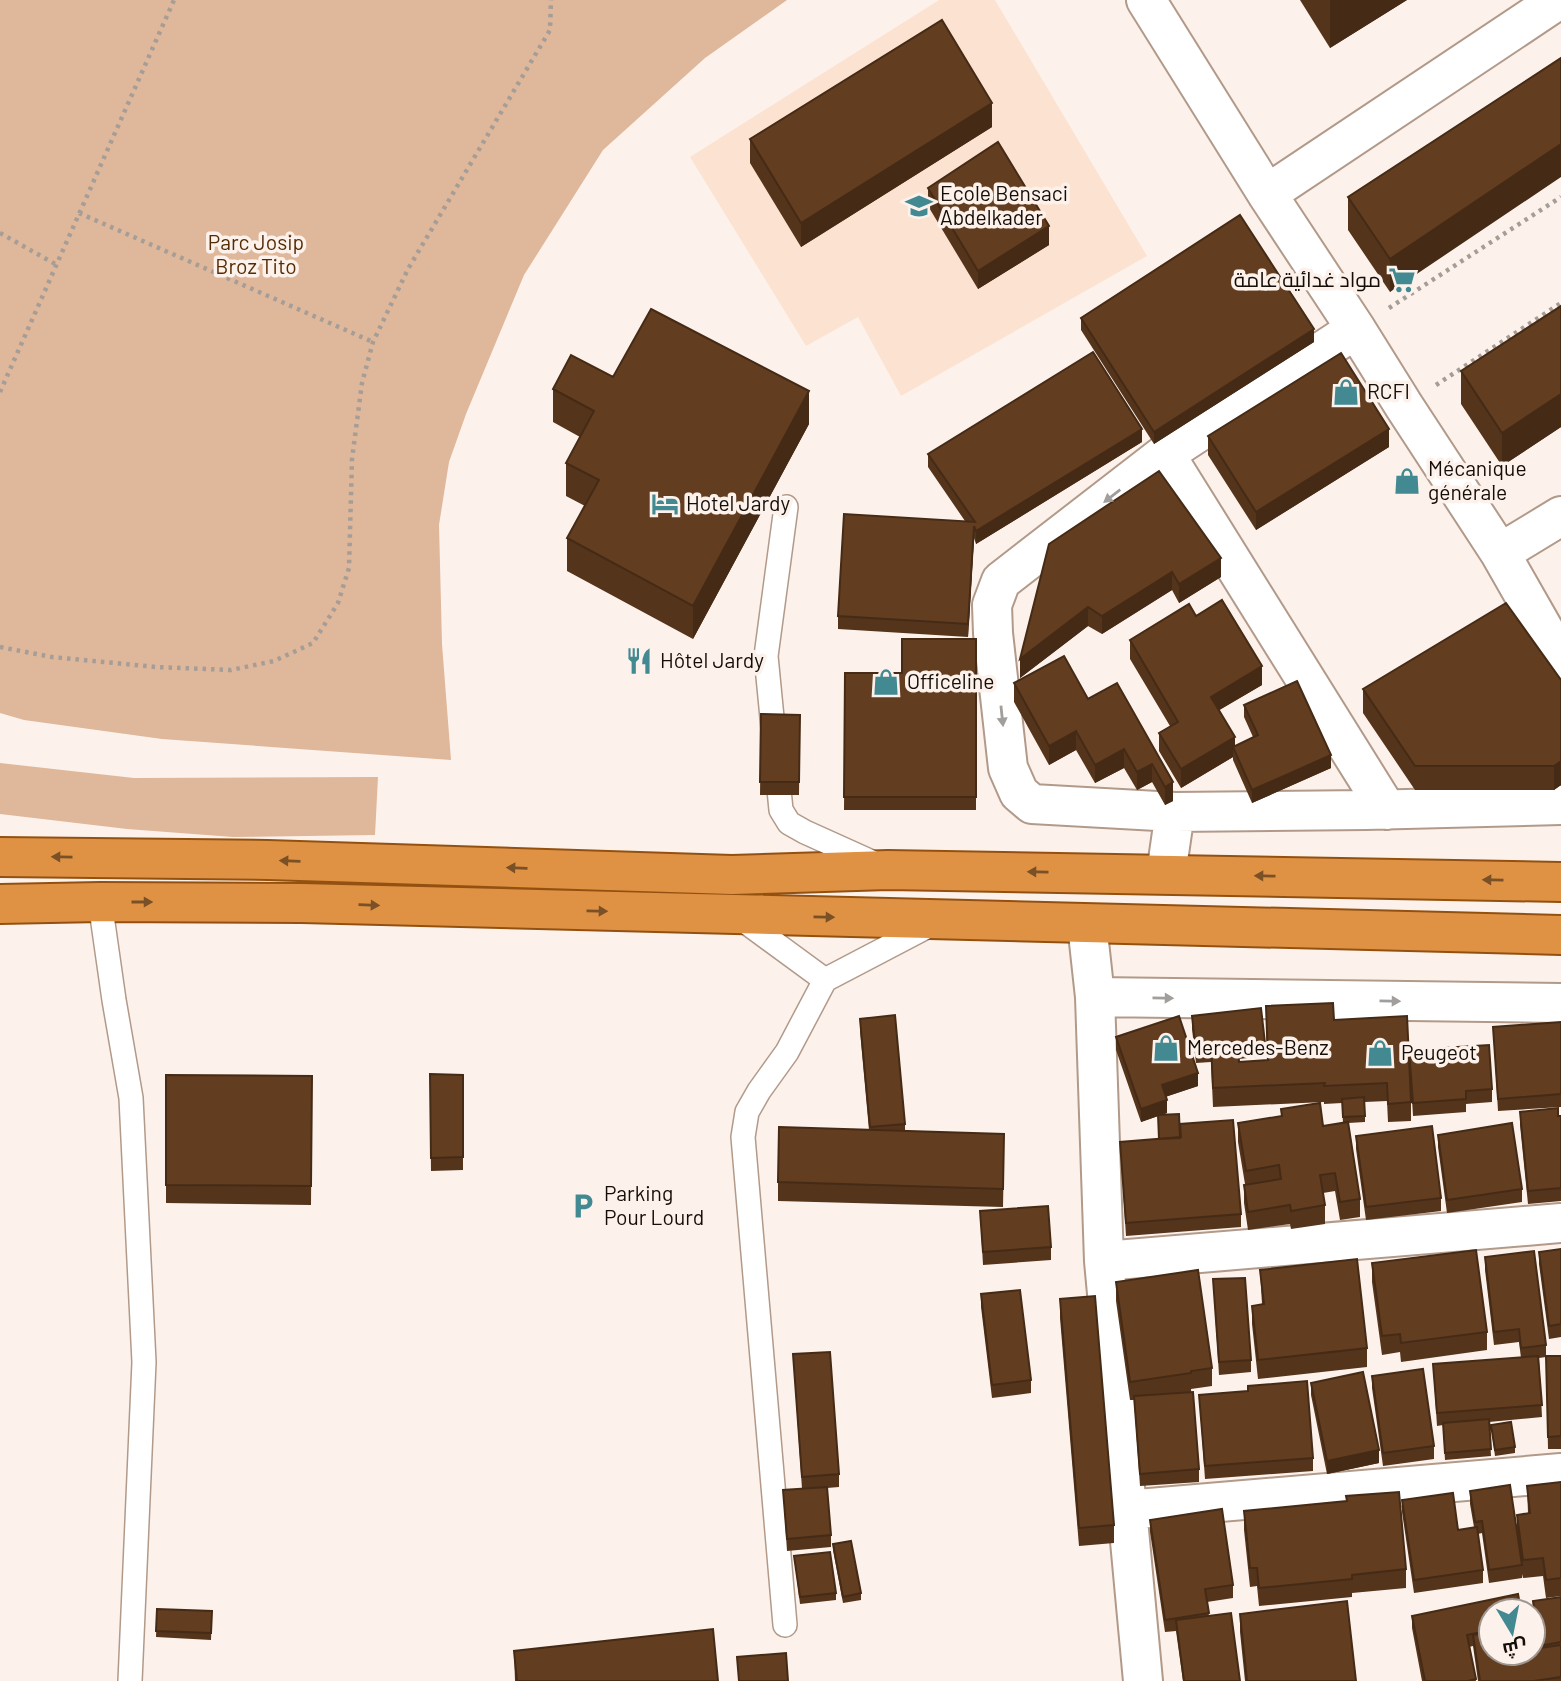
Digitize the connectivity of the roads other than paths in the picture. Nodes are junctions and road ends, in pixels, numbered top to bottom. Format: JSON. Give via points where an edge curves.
{"nodes":[{"id":1,"x":1146,"y":0,"type":"edge"},
{"id":2,"x":1558,"y":0,"type":"edge"},
{"id":3,"x":1267,"y":194,"type":"junction"},
{"id":4,"x":1356,"y":329,"type":"junction"},
{"id":5,"x":1166,"y":454,"type":"junction"},
{"id":6,"x":786,"y":507,"type":"dead end"},
{"id":7,"x":1561,"y":516,"type":"edge"},
{"id":8,"x":1500,"y":553,"type":"junction"},
{"id":9,"x":1561,"y":660,"type":"edge"},
{"id":10,"x":1561,"y":806,"type":"edge"},
{"id":11,"x":1387,"y":810,"type":"junction"},
{"id":12,"x":1175,"y":811,"type":"junction"},
{"id":13,"x":0,"y":857,"type":"edge"},
{"id":14,"x":888,"y":870,"type":"junction"},
{"id":15,"x":1166,"y":874,"type":"junction"},
{"id":16,"x":1561,"y":882,"type":"edge"},
{"id":17,"x":100,"y":902,"type":"junction"},
{"id":18,"x":0,"y":904,"type":"edge"},
{"id":19,"x":736,"y":915,"type":"junction"},
{"id":20,"x":940,"y":920,"type":"junction"},
{"id":21,"x":1087,"y":924,"type":"junction"},
{"id":22,"x":1561,"y":935,"type":"edge"},
{"id":23,"x":825,"y":981,"type":"junction"},
{"id":24,"x":1094,"y":997,"type":"junction"},
{"id":25,"x":1561,"y":1003,"type":"edge"},
{"id":26,"x":1561,"y":1223,"type":"edge"},
{"id":27,"x":1104,"y":1261,"type":"junction"},
{"id":28,"x":1561,"y":1473,"type":"edge"},
{"id":29,"x":1126,"y":1510,"type":"junction"},
{"id":30,"x":785,"y":1625,"type":"dead end"},
{"id":31,"x":130,"y":1681,"type":"edge"},
{"id":32,"x":1143,"y":1681,"type":"edge"}],
"edges":[{"from":1,"to":3,"type":"street"},
{"from":2,"to":3,"type":"street"},
{"from":3,"to":4,"type":"street"},
{"from":4,"to":5,"type":"street"},
{"from":4,"to":8,"type":"street"},
{"from":5,"to":11,"type":"street"},
{"from":5,"to":12,"type":"street","one_way":true,"via":[[1001,581],[992,606],[1008,768],[1019,793],[1032,804]]},
{"from":6,"to":14,"type":"lane","via":[[766,656],[780,810],[789,823],[805,832]]},
{"from":7,"to":8,"type":"street"},
{"from":8,"to":9,"type":"street"},
{"from":10,"to":11,"type":"street"},
{"from":11,"to":12,"type":"street"},
{"from":12,"to":15,"type":"street"},
{"from":14,"to":13,"type":"highway","one_way":true,"via":[[732,875],[268,860]]},
{"from":15,"to":14,"type":"highway","one_way":true},
{"from":16,"to":15,"type":"highway","one_way":true},
{"from":17,"to":18,"type":"highway"},
{"from":17,"to":19,"type":"highway","one_way":true},
{"from":17,"to":31,"type":"lane","via":[[131,1098],[144,1362]]},
{"from":19,"to":20,"type":"highway","one_way":true},
{"from":19,"to":23,"type":"lane"},
{"from":20,"to":21,"type":"highway"},
{"from":20,"to":23,"type":"lane"},
{"from":21,"to":22,"type":"highway"},
{"from":21,"to":24,"type":"street"},
{"from":23,"to":30,"type":"lane","via":[[787,1052],[747,1112],[743,1137]]},
{"from":24,"to":25,"type":"street","one_way":true},
{"from":24,"to":27,"type":"street"},
{"from":26,"to":27,"type":"street"},
{"from":27,"to":29,"type":"street"},
{"from":28,"to":29,"type":"street"},
{"from":29,"to":32,"type":"street"}]}
